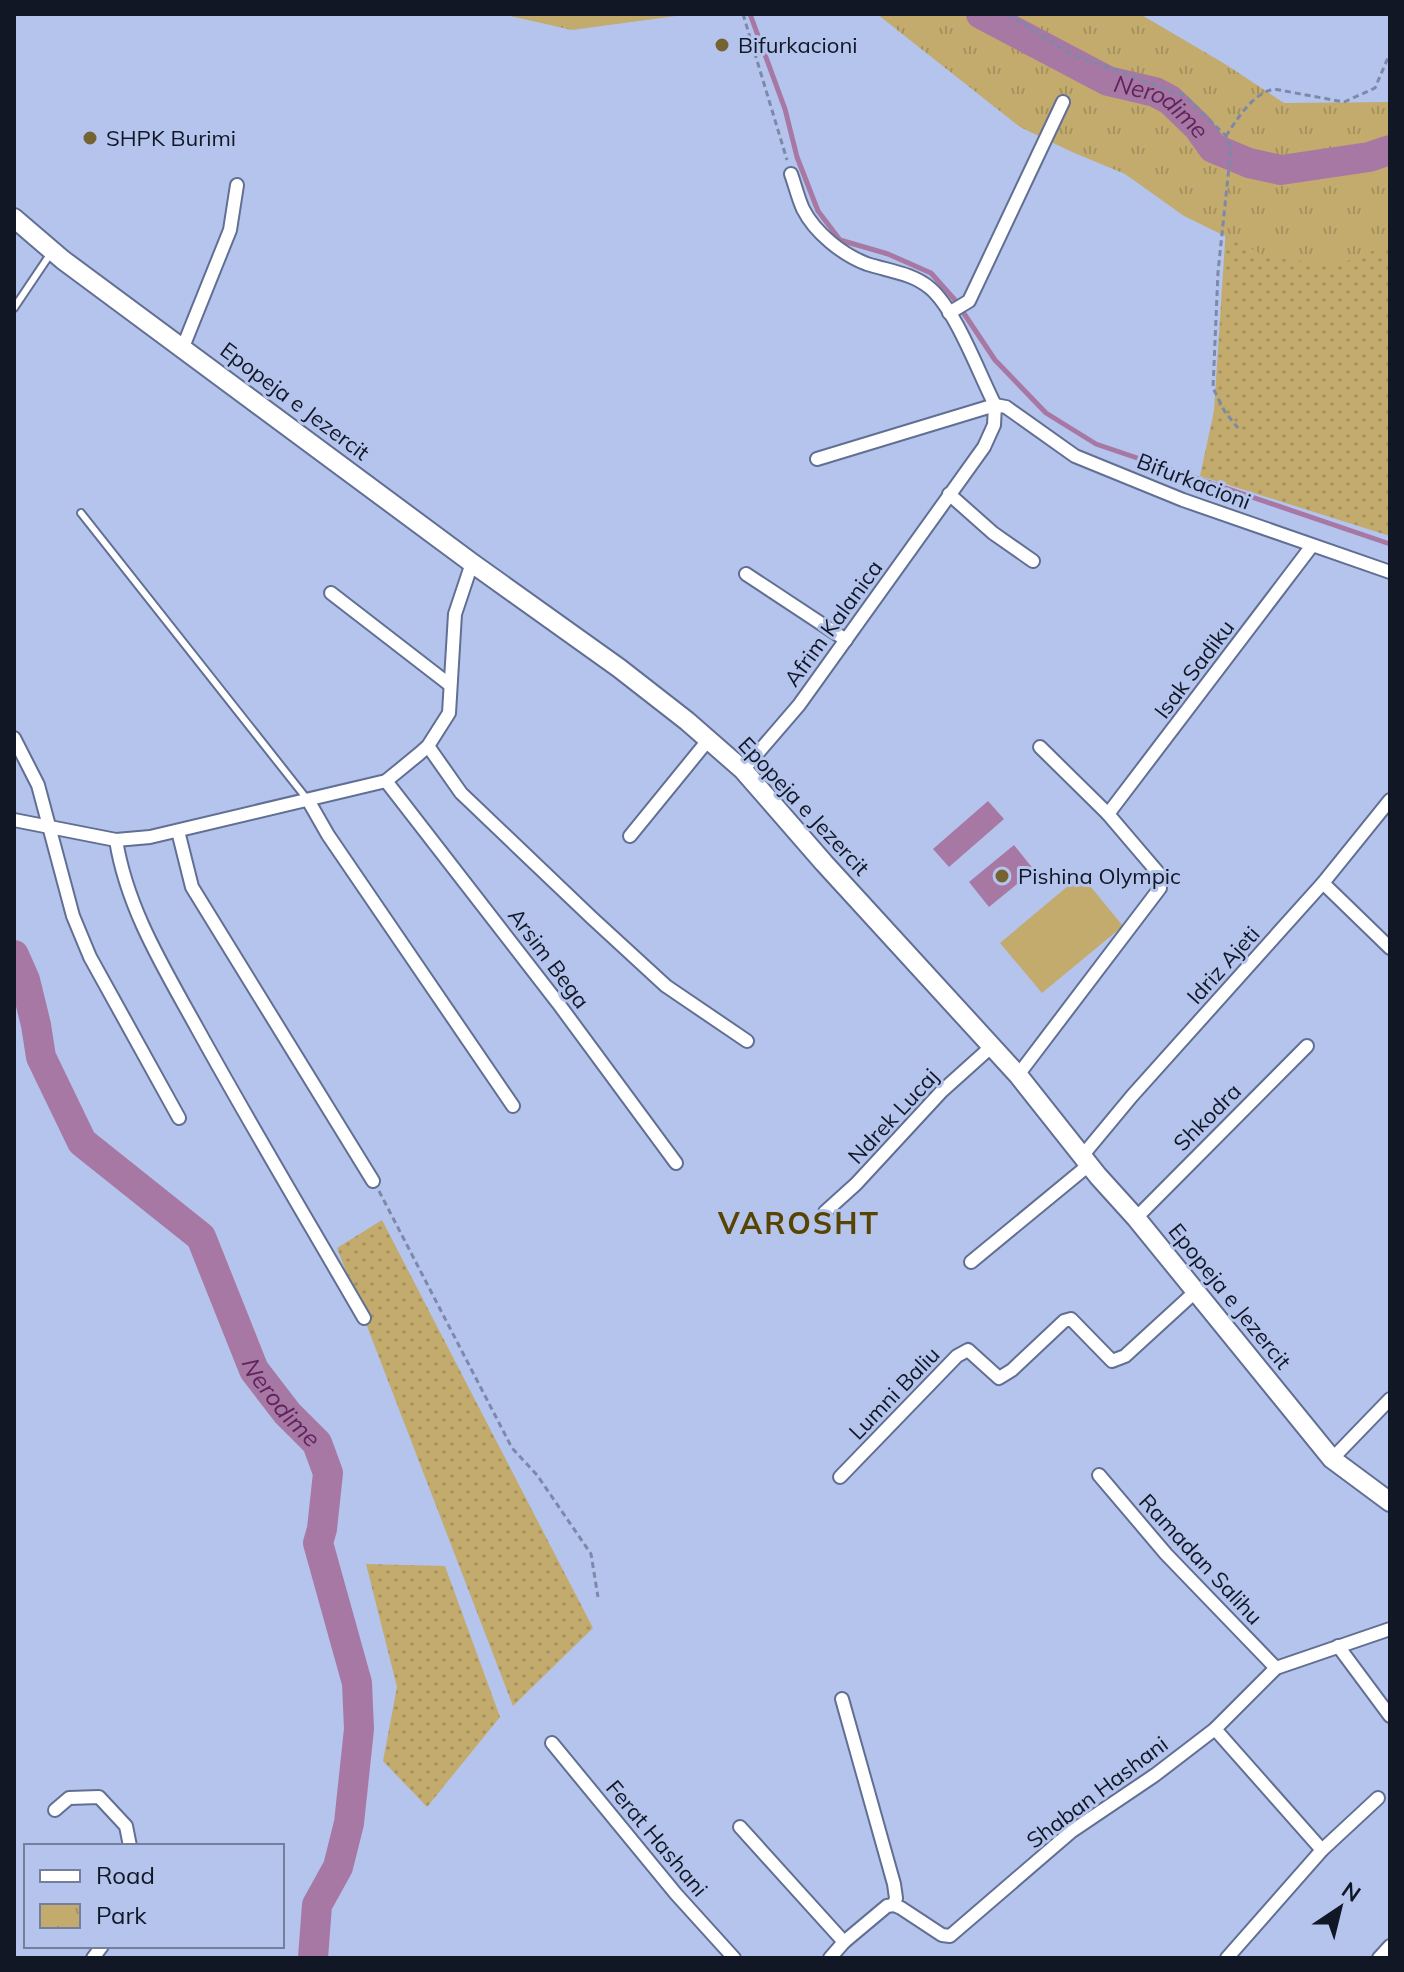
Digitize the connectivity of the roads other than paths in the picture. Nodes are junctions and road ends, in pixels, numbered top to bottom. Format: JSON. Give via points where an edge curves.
{"nodes":[{"id":1,"x":1063,"y":102,"type":"dead end"},
{"id":2,"x":791,"y":174,"type":"road end"},
{"id":3,"x":237,"y":185,"type":"dead end"},
{"id":4,"x":14,"y":218,"type":"edge"},
{"id":5,"x":53,"y":250,"type":"junction"},
{"id":6,"x":14,"y":308,"type":"edge"},
{"id":7,"x":953,"y":311,"type":"junction"},
{"id":8,"x":183,"y":347,"type":"junction"},
{"id":9,"x":995,"y":405,"type":"junction"},
{"id":10,"x":817,"y":459,"type":"dead end"},
{"id":11,"x":949,"y":494,"type":"junction"},
{"id":12,"x":81,"y":513,"type":"dead end"},
{"id":13,"x":1311,"y":547,"type":"junction"},
{"id":14,"x":1033,"y":561,"type":"dead end"},
{"id":15,"x":472,"y":563,"type":"junction"},
{"id":16,"x":1390,"y":572,"type":"edge"},
{"id":17,"x":746,"y":574,"type":"dead end"},
{"id":18,"x":331,"y":593,"type":"dead end"},
{"id":19,"x":846,"y":640,"type":"junction"},
{"id":20,"x":450,"y":685,"type":"junction"},
{"id":21,"x":14,"y":738,"type":"edge"},
{"id":22,"x":709,"y":739,"type":"junction"},
{"id":23,"x":428,"y":746,"type":"junction"},
{"id":24,"x":1040,"y":747,"type":"dead end"},
{"id":25,"x":743,"y":770,"type":"junction"},
{"id":26,"x":386,"y":781,"type":"junction"},
{"id":27,"x":308,"y":800,"type":"junction"},
{"id":28,"x":1390,"y":800,"type":"edge"},
{"id":29,"x":1108,"y":814,"type":"junction"},
{"id":30,"x":14,"y":820,"type":"edge"},
{"id":31,"x":48,"y":825,"type":"junction"},
{"id":32,"x":178,"y":831,"type":"junction"},
{"id":33,"x":630,"y":836,"type":"dead end"},
{"id":34,"x":116,"y":840,"type":"junction"},
{"id":35,"x":1323,"y":883,"type":"junction"},
{"id":36,"x":1390,"y":948,"type":"edge"},
{"id":37,"x":747,"y":1041,"type":"dead end"},
{"id":38,"x":1307,"y":1046,"type":"dead end"},
{"id":39,"x":991,"y":1047,"type":"junction"},
{"id":40,"x":1018,"y":1075,"type":"junction"},
{"id":41,"x":513,"y":1106,"type":"dead end"},
{"id":42,"x":179,"y":1118,"type":"dead end"},
{"id":43,"x":1086,"y":1159,"type":"junction"},
{"id":44,"x":676,"y":1163,"type":"dead end"},
{"id":45,"x":373,"y":1181,"type":"road end"},
{"id":46,"x":825,"y":1212,"type":"dead end"},
{"id":47,"x":1136,"y":1218,"type":"junction"},
{"id":48,"x":971,"y":1262,"type":"dead end"},
{"id":49,"x":1195,"y":1292,"type":"junction"},
{"id":50,"x":364,"y":1318,"type":"dead end"},
{"id":51,"x":1390,"y":1399,"type":"edge"},
{"id":52,"x":1332,"y":1459,"type":"junction"},
{"id":53,"x":1099,"y":1475,"type":"dead end"},
{"id":54,"x":840,"y":1477,"type":"dead end"},
{"id":55,"x":1390,"y":1502,"type":"edge"},
{"id":56,"x":1389,"y":1632,"type":"edge"},
{"id":57,"x":1338,"y":1646,"type":"junction"},
{"id":58,"x":1276,"y":1668,"type":"junction"},
{"id":59,"x":842,"y":1699,"type":"dead end"},
{"id":60,"x":1390,"y":1716,"type":"edge"},
{"id":61,"x":1215,"y":1729,"type":"junction"},
{"id":62,"x":552,"y":1743,"type":"dead end"},
{"id":63,"x":1378,"y":1798,"type":"dead end"},
{"id":64,"x":55,"y":1810,"type":"dead end"},
{"id":65,"x":740,"y":1827,"type":"dead end"},
{"id":66,"x":130,"y":1844,"type":"edge"},
{"id":67,"x":1322,"y":1850,"type":"junction"},
{"id":68,"x":894,"y":1905,"type":"junction"},
{"id":69,"x":844,"y":1942,"type":"junction"},
{"id":70,"x":1390,"y":1946,"type":"edge"},
{"id":71,"x":734,"y":1958,"type":"edge"},
{"id":72,"x":830,"y":1958,"type":"edge"},
{"id":73,"x":1227,"y":1958,"type":"edge"},
{"id":74,"x":1379,"y":1958,"type":"edge"}],
"edges":[{"from":1,"to":7,"type":"street","via":[[969,301]]},
{"from":2,"to":7,"type":"street","via":[[803,210],[824,236],[855,258],[929,287]]},
{"from":3,"to":8,"type":"street","via":[[230,230]]},
{"from":4,"to":5,"type":"main road","name":"Epopeja e Jezercit"},
{"from":5,"to":6,"type":"lane"},
{"from":5,"to":8,"type":"main road","name":"Epopeja e Jezercit"},
{"from":7,"to":9,"type":"street"},
{"from":8,"to":15,"type":"main road","name":"Epopeja e Jezercit"},
{"from":9,"to":10,"type":"street"},
{"from":9,"to":11,"type":"street","name":"Afrim Kalanica","via":[[994,425],[984,447]]},
{"from":9,"to":13,"type":"street","name":"Bifurkacioni","via":[[1006,407],[1075,456]]},
{"from":11,"to":14,"type":"street"},
{"from":11,"to":19,"type":"street","name":"Afrim Kalanica"},
{"from":12,"to":27,"type":"lane"},
{"from":13,"to":16,"type":"street","name":"Bifurkacioni"},
{"from":13,"to":29,"type":"street","name":"Isak Sadiku"},
{"from":15,"to":20,"type":"street","via":[[455,614]]},
{"from":15,"to":22,"type":"main road","name":"Epopeja e Jezercit"},
{"from":17,"to":19,"type":"street"},
{"from":18,"to":20,"type":"street"},
{"from":19,"to":25,"type":"street","name":"Afrim Kalanica"},
{"from":20,"to":23,"type":"street","via":[[449,713]]},
{"from":21,"to":31,"type":"street","via":[[38,785]]},
{"from":22,"to":25,"type":"main road","name":"Epopeja e Jezercit"},
{"from":22,"to":33,"type":"street"},
{"from":23,"to":26,"type":"street"},
{"from":23,"to":37,"type":"street","via":[[461,793],[592,918],[666,986]]},
{"from":24,"to":29,"type":"street"},
{"from":25,"to":39,"type":"main road","name":"Epopeja e Jezercit"},
{"from":26,"to":27,"type":"street"},
{"from":26,"to":44,"type":"street","name":"Arsim Bega"},
{"from":27,"to":32,"type":"street"},
{"from":27,"to":41,"type":"street"},
{"from":28,"to":35,"type":"street","name":"Idriz Ajeti"},
{"from":29,"to":40,"type":"street","via":[[1160,875],[1160,888]]},
{"from":30,"to":31,"type":"street"},
{"from":31,"to":34,"type":"street"},
{"from":31,"to":42,"type":"street","via":[[90,957]]},
{"from":32,"to":34,"type":"street"},
{"from":32,"to":45,"type":"street","via":[[192,887]]},
{"from":34,"to":50,"type":"street","via":[[141,925]]},
{"from":35,"to":36,"type":"street"},
{"from":35,"to":43,"type":"street","name":"Idriz Ajeti","via":[[1132,1096]]},
{"from":38,"to":47,"type":"street","name":"Shkodra"},
{"from":39,"to":40,"type":"main road","name":"Epopeja e Jezercit"},
{"from":39,"to":46,"type":"street","name":"Ndrek Lucaj"},
{"from":40,"to":43,"type":"main road","name":"Epopeja e Jezercit"},
{"from":43,"to":47,"type":"main road","name":"Epopeja e Jezercit"},
{"from":43,"to":48,"type":"street","name":"Idriz Ajeti"},
{"from":47,"to":49,"type":"main road","name":"Epopeja e Jezercit"},
{"from":49,"to":52,"type":"main road","name":"Epopeja e Jezercit"},
{"from":49,"to":54,"type":"street","name":"Lumni Baliu","via":[[1125,1356],[1112,1361],[1071,1319],[999,1378],[968,1350]]},
{"from":51,"to":52,"type":"street"},
{"from":52,"to":55,"type":"main road","name":"Epopeja e Jezercit"},
{"from":53,"to":58,"type":"street","name":"Ramadan Salihu","via":[[1166,1554]]},
{"from":56,"to":57,"type":"street","name":"Shaban Hashani"},
{"from":57,"to":58,"type":"street","name":"Shaban Hashani"},
{"from":57,"to":60,"type":"street"},
{"from":58,"to":61,"type":"street","name":"Shaban Hashani"},
{"from":59,"to":68,"type":"street","via":[[894,1884]]},
{"from":61,"to":67,"type":"street"},
{"from":61,"to":68,"type":"street","name":"Shaban Hashani","via":[[1072,1831],[950,1936]]},
{"from":62,"to":71,"type":"street","name":"Ferat Hashani"},
{"from":63,"to":67,"type":"street"},
{"from":64,"to":66,"type":"street","via":[[69,1798],[99,1797],[126,1826]]},
{"from":65,"to":69,"type":"street"},
{"from":67,"to":73,"type":"street"},
{"from":68,"to":69,"type":"street"},
{"from":69,"to":72,"type":"street"},
{"from":70,"to":74,"type":"street"}]}
